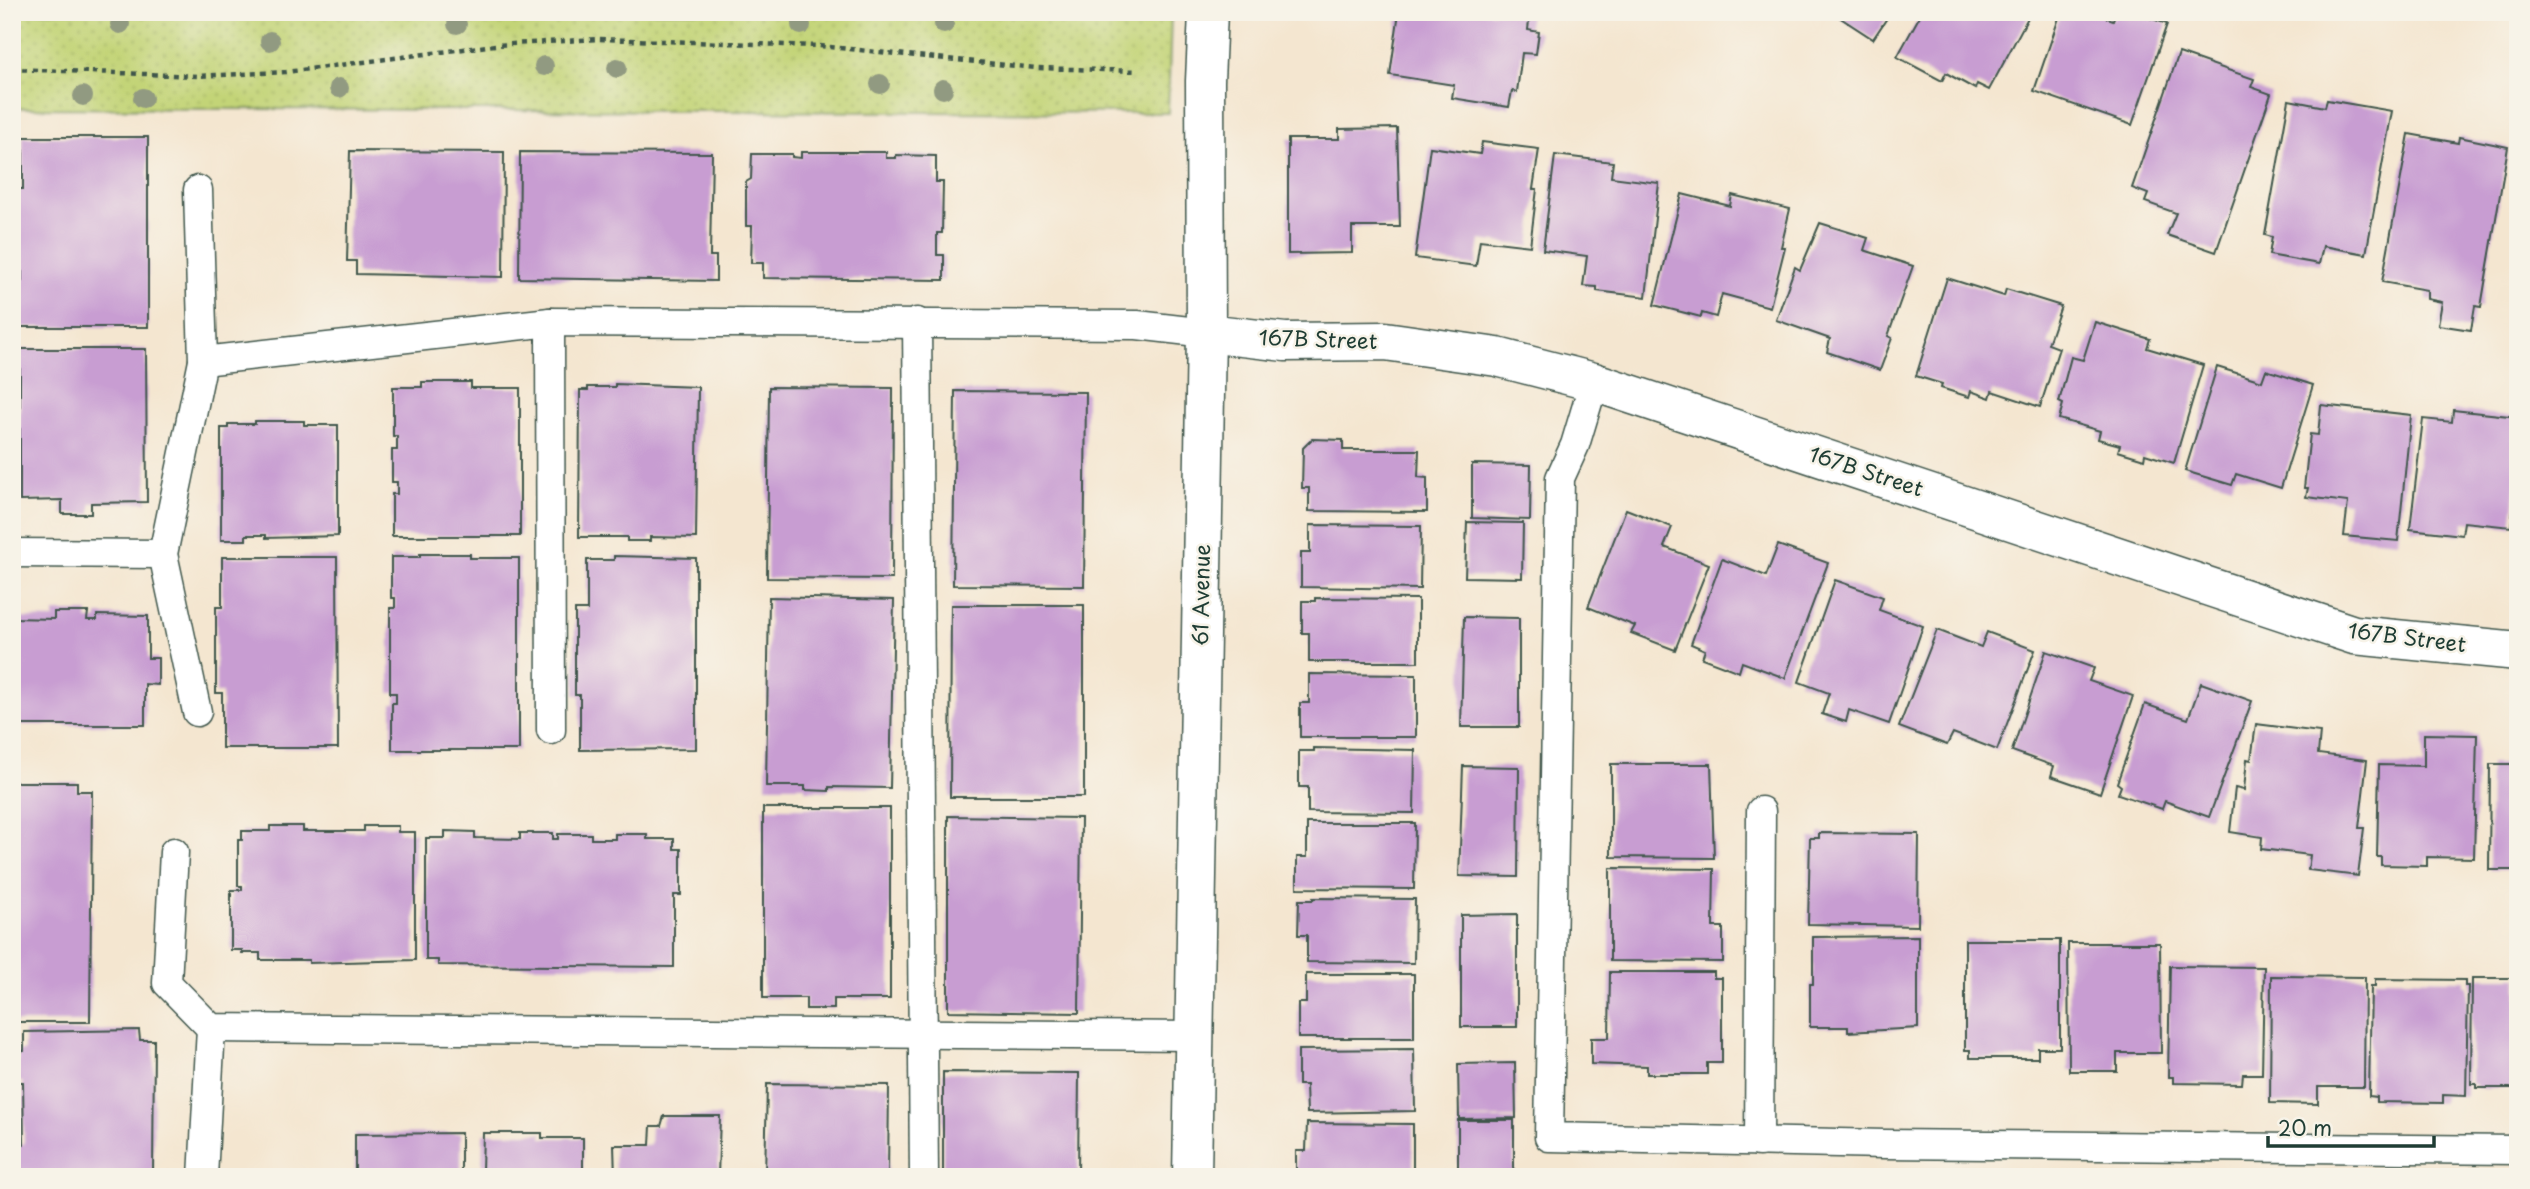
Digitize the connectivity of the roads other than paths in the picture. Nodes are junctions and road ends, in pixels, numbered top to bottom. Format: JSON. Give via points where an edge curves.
{"nodes":[{"id":1,"x":1208,"y":12,"type":"edge"},
{"id":2,"x":198,"y":190,"type":"dead end"},
{"id":3,"x":550,"y":323,"type":"junction"},
{"id":4,"x":917,"y":323,"type":"junction"},
{"id":5,"x":1206,"y":333,"type":"junction"},
{"id":6,"x":202,"y":361,"type":"junction"},
{"id":7,"x":1594,"y":382,"type":"junction"},
{"id":8,"x":12,"y":553,"type":"edge"},
{"id":9,"x":163,"y":554,"type":"junction"},
{"id":10,"x":2518,"y":651,"type":"edge"},
{"id":11,"x":197,"y":712,"type":"dead end"},
{"id":12,"x":551,"y":730,"type":"dead end"},
{"id":13,"x":1761,"y":811,"type":"dead end"},
{"id":14,"x":174,"y":852,"type":"dead end"},
{"id":15,"x":211,"y":1028,"type":"junction"},
{"id":16,"x":922,"y":1034,"type":"junction"},
{"id":17,"x":1196,"y":1036,"type":"junction"},
{"id":18,"x":1759,"y":1142,"type":"junction"},
{"id":19,"x":2518,"y":1150,"type":"edge"},
{"id":20,"x":203,"y":1177,"type":"edge"},
{"id":21,"x":924,"y":1177,"type":"edge"},
{"id":22,"x":1192,"y":1177,"type":"edge"}],
"edges":[{"from":1,"to":5,"type":"street","name":"61 Avenue"},
{"from":2,"to":6,"type":"lane"},
{"from":3,"to":4,"type":"lane"},
{"from":3,"to":6,"type":"lane"},
{"from":3,"to":12,"type":"lane"},
{"from":4,"to":5,"type":"lane","via":[[1137,325]]},
{"from":4,"to":16,"type":"lane"},
{"from":5,"to":7,"type":"street","name":"167B Street","via":[[1285,342],[1385,341],[1497,357]]},
{"from":5,"to":17,"type":"street","name":"61 Avenue"},
{"from":6,"to":9,"type":"lane"},
{"from":7,"to":10,"type":"street","name":"167B Street","via":[[2354,635]]},
{"from":7,"to":18,"type":"lane","via":[[1560,478],[1549,1137]]},
{"from":8,"to":9,"type":"lane"},
{"from":9,"to":11,"type":"lane"},
{"from":13,"to":18,"type":"lane"},
{"from":14,"to":15,"type":"lane","via":[[167,982]]},
{"from":15,"to":16,"type":"lane"},
{"from":15,"to":20,"type":"lane"},
{"from":16,"to":17,"type":"lane"},
{"from":16,"to":21,"type":"lane"},
{"from":17,"to":22,"type":"street","name":"61 Avenue"},
{"from":18,"to":19,"type":"lane"}]}
